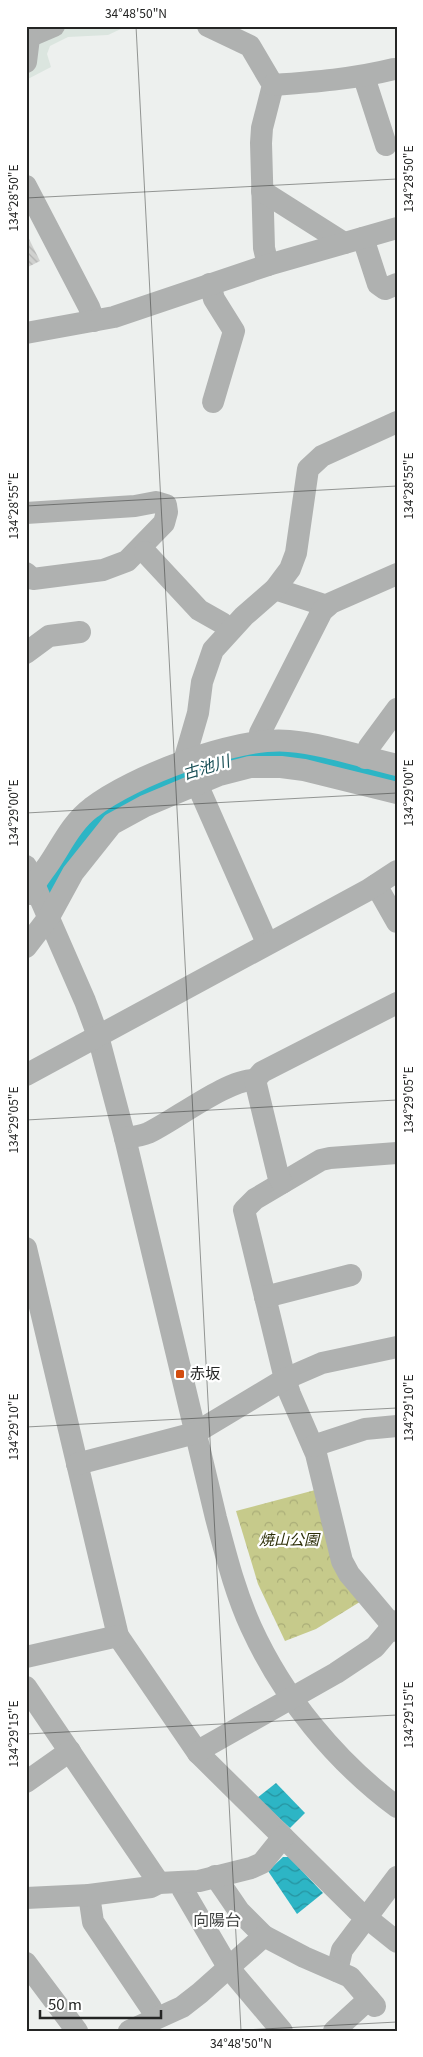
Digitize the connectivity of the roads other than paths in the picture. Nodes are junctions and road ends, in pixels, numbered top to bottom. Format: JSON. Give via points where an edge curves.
{"nodes":[{"id":1,"x":54,"y":26,"type":"edge"},
{"id":2,"x":208,"y":26,"type":"edge"},
{"id":3,"x":28,"y":38,"type":"edge"},
{"id":4,"x":26,"y":62,"type":"edge"},
{"id":5,"x":394,"y":69,"type":"dead end"},
{"id":6,"x":364,"y":76,"type":"junction"},
{"id":7,"x":273,"y":85,"type":"junction"},
{"id":8,"x":386,"y":146,"type":"dead end"},
{"id":9,"x":26,"y":186,"type":"edge"},
{"id":10,"x":262,"y":191,"type":"junction"},
{"id":11,"x":397,"y":228,"type":"edge"},
{"id":12,"x":354,"y":240,"type":"junction"},
{"id":13,"x":268,"y":265,"type":"junction"},
{"id":14,"x":210,"y":284,"type":"junction"},
{"id":15,"x":397,"y":284,"type":"edge"},
{"id":16,"x":94,"y":321,"type":"junction"},
{"id":17,"x":26,"y":333,"type":"edge"},
{"id":18,"x":213,"y":402,"type":"dead end"},
{"id":19,"x":397,"y":422,"type":"edge"},
{"id":20,"x":26,"y":514,"type":"edge"},
{"id":21,"x":145,"y":552,"type":"dead end"},
{"id":22,"x":26,"y":573,"type":"edge"},
{"id":23,"x":397,"y":574,"type":"edge"},
{"id":24,"x":275,"y":589,"type":"junction"},
{"id":25,"x":328,"y":606,"type":"junction"},
{"id":26,"x":229,"y":630,"type":"junction"},
{"id":27,"x":80,"y":632,"type":"dead end"},
{"id":28,"x":26,"y":653,"type":"edge"},
{"id":29,"x":397,"y":709,"type":"edge"},
{"id":30,"x":260,"y":741,"type":"junction"},
{"id":31,"x":184,"y":761,"type":"junction"},
{"id":32,"x":397,"y":765,"type":"edge"},
{"id":33,"x":351,"y":766,"type":"junction"},
{"id":34,"x":197,"y":784,"type":"junction"},
{"id":35,"x":397,"y":793,"type":"edge"},
{"id":36,"x":397,"y":871,"type":"edge"},
{"id":37,"x":29,"y":883,"type":"edge"},
{"id":38,"x":376,"y":885,"type":"junction"},
{"id":39,"x":49,"y":917,"type":"junction"},
{"id":40,"x":397,"y":922,"type":"edge"},
{"id":41,"x":267,"y":944,"type":"junction"},
{"id":42,"x":26,"y":947,"type":"edge"},
{"id":43,"x":397,"y":1003,"type":"edge"},
{"id":44,"x":98,"y":1036,"type":"junction"},
{"id":45,"x":26,"y":1075,"type":"edge"},
{"id":46,"x":255,"y":1080,"type":"junction"},
{"id":47,"x":125,"y":1138,"type":"junction"},
{"id":48,"x":397,"y":1153,"type":"edge"},
{"id":49,"x":282,"y":1183,"type":"junction"},
{"id":50,"x":26,"y":1248,"type":"edge"},
{"id":51,"x":351,"y":1276,"type":"dead end"},
{"id":52,"x":265,"y":1297,"type":"junction"},
{"id":53,"x":34,"y":1325,"type":"edge"},
{"id":54,"x":397,"y":1347,"type":"edge"},
{"id":55,"x":285,"y":1379,"type":"junction"},
{"id":56,"x":397,"y":1426,"type":"edge"},
{"id":57,"x":195,"y":1433,"type":"junction"},
{"id":58,"x":313,"y":1446,"type":"junction"},
{"id":59,"x":78,"y":1464,"type":"junction"},
{"id":60,"x":395,"y":1626,"type":"edge"},
{"id":61,"x":118,"y":1636,"type":"junction"},
{"id":62,"x":26,"y":1657,"type":"edge"},
{"id":63,"x":26,"y":1687,"type":"edge"},
{"id":64,"x":292,"y":1699,"type":"junction"},
{"id":65,"x":70,"y":1751,"type":"junction"},
{"id":66,"x":198,"y":1753,"type":"junction"},
{"id":67,"x":26,"y":1782,"type":"edge"},
{"id":68,"x":397,"y":1807,"type":"edge"},
{"id":69,"x":283,"y":1837,"type":"junction"},
{"id":70,"x":216,"y":1876,"type":"junction"},
{"id":71,"x":397,"y":1877,"type":"edge"},
{"id":72,"x":182,"y":1882,"type":"junction"},
{"id":73,"x":159,"y":1883,"type":"junction"},
{"id":74,"x":89,"y":1896,"type":"junction"},
{"id":75,"x":26,"y":1898,"type":"edge"},
{"id":76,"x":366,"y":1918,"type":"junction"},
{"id":77,"x":264,"y":1936,"type":"junction"},
{"id":78,"x":397,"y":1942,"type":"edge"},
{"id":79,"x":26,"y":1963,"type":"edge"},
{"id":80,"x":228,"y":1967,"type":"junction"},
{"id":81,"x":337,"y":1971,"type":"junction"},
{"id":82,"x":151,"y":2008,"type":"dead end"},
{"id":83,"x":77,"y":2031,"type":"edge"},
{"id":84,"x":129,"y":2031,"type":"edge"},
{"id":85,"x":282,"y":2031,"type":"edge"},
{"id":86,"x":334,"y":2031,"type":"edge"}],
"edges":[{"from":1,"to":3,"type":"street"},
{"from":2,"to":7,"type":"street","via":[[250,46]]},
{"from":3,"to":4,"type":"street"},
{"from":5,"to":6,"type":"street"},
{"from":6,"to":7,"type":"street"},
{"from":6,"to":8,"type":"street"},
{"from":7,"to":10,"type":"street","via":[[262,128]]},
{"from":9,"to":16,"type":"street"},
{"from":10,"to":12,"type":"street"},
{"from":10,"to":13,"type":"street","via":[[264,248]]},
{"from":11,"to":12,"type":"street"},
{"from":12,"to":13,"type":"street"},
{"from":12,"to":15,"type":"street","via":[[378,284],[385,289]]},
{"from":13,"to":14,"type":"street"},
{"from":14,"to":16,"type":"street"},
{"from":14,"to":18,"type":"street","via":[[214,299],[234,330]]},
{"from":16,"to":17,"type":"street"},
{"from":19,"to":24,"type":"street","via":[[322,456],[308,469],[296,553],[290,570]]},
{"from":20,"to":22,"type":"street","via":[[156,502],[166,505],[167,512],[164,523],[127,562],[103,570],[33,579]]},
{"from":21,"to":26,"type":"street","via":[[200,610]]},
{"from":23,"to":25,"type":"street"},
{"from":24,"to":25,"type":"street"},
{"from":24,"to":26,"type":"street"},
{"from":25,"to":30,"type":"street","via":[[322,611],[260,733]]},
{"from":26,"to":31,"type":"street","via":[[213,650],[202,682],[198,713]]},
{"from":27,"to":28,"type":"street","via":[[49,636]]},
{"from":29,"to":33,"type":"street"},
{"from":30,"to":31,"type":"street"},
{"from":30,"to":33,"type":"street","via":[[289,741]]},
{"from":31,"to":37,"type":"street","via":[[116,790],[89,809]]},
{"from":32,"to":33,"type":"street"},
{"from":33,"to":34,"type":"street","via":[[304,770],[250,767]]},
{"from":33,"to":35,"type":"street"},
{"from":34,"to":39,"type":"street","via":[[112,824],[73,873]]},
{"from":34,"to":41,"type":"street"},
{"from":36,"to":38,"type":"street"},
{"from":37,"to":39,"type":"street"},
{"from":38,"to":40,"type":"street"},
{"from":38,"to":41,"type":"street"},
{"from":39,"to":42,"type":"street"},
{"from":39,"to":44,"type":"street"},
{"from":41,"to":44,"type":"street"},
{"from":43,"to":46,"type":"street","via":[[262,1072]]},
{"from":44,"to":45,"type":"street"},
{"from":44,"to":47,"type":"street"},
{"from":46,"to":47,"type":"street","via":[[248,1079],[220,1091],[146,1133]]},
{"from":46,"to":49,"type":"street"},
{"from":47,"to":57,"type":"street"},
{"from":48,"to":49,"type":"street","via":[[321,1160]]},
{"from":49,"to":52,"type":"street","via":[[254,1199],[244,1210]]},
{"from":50,"to":53,"type":"street"},
{"from":51,"to":52,"type":"street"},
{"from":52,"to":55,"type":"street"},
{"from":53,"to":59,"type":"street"},
{"from":54,"to":55,"type":"street","via":[[322,1363]]},
{"from":55,"to":57,"type":"street"},
{"from":55,"to":58,"type":"street"},
{"from":56,"to":58,"type":"street","via":[[365,1429]]},
{"from":57,"to":59,"type":"street"},
{"from":57,"to":64,"type":"street","via":[[232,1578],[251,1627]]},
{"from":58,"to":60,"type":"street","via":[[342,1560],[349,1574]]},
{"from":59,"to":61,"type":"street"},
{"from":60,"to":64,"type":"street","via":[[375,1647]]},
{"from":61,"to":62,"type":"street"},
{"from":61,"to":66,"type":"street"},
{"from":63,"to":65,"type":"street"},
{"from":64,"to":66,"type":"street"},
{"from":64,"to":68,"type":"street","via":[[345,1762]]},
{"from":65,"to":67,"type":"street"},
{"from":65,"to":73,"type":"street"},
{"from":66,"to":69,"type":"street"},
{"from":69,"to":70,"type":"street","via":[[262,1863]]},
{"from":69,"to":76,"type":"street"},
{"from":70,"to":72,"type":"street"},
{"from":70,"to":77,"type":"street","via":[[239,1911]]},
{"from":71,"to":76,"type":"street"},
{"from":72,"to":73,"type":"street"},
{"from":72,"to":80,"type":"street","via":[[183,1890]]},
{"from":73,"to":74,"type":"street"},
{"from":74,"to":75,"type":"street"},
{"from":74,"to":82,"type":"street","via":[[93,1922]]},
{"from":76,"to":78,"type":"street"},
{"from":76,"to":81,"type":"street","via":[[342,1950]]},
{"from":77,"to":80,"type":"street"},
{"from":77,"to":81,"type":"street"},
{"from":79,"to":83,"type":"street"},
{"from":80,"to":84,"type":"street","via":[[182,2007]]},
{"from":80,"to":85,"type":"street"},
{"from":81,"to":86,"type":"street","via":[[350,1977],[372,2002]]}]}
